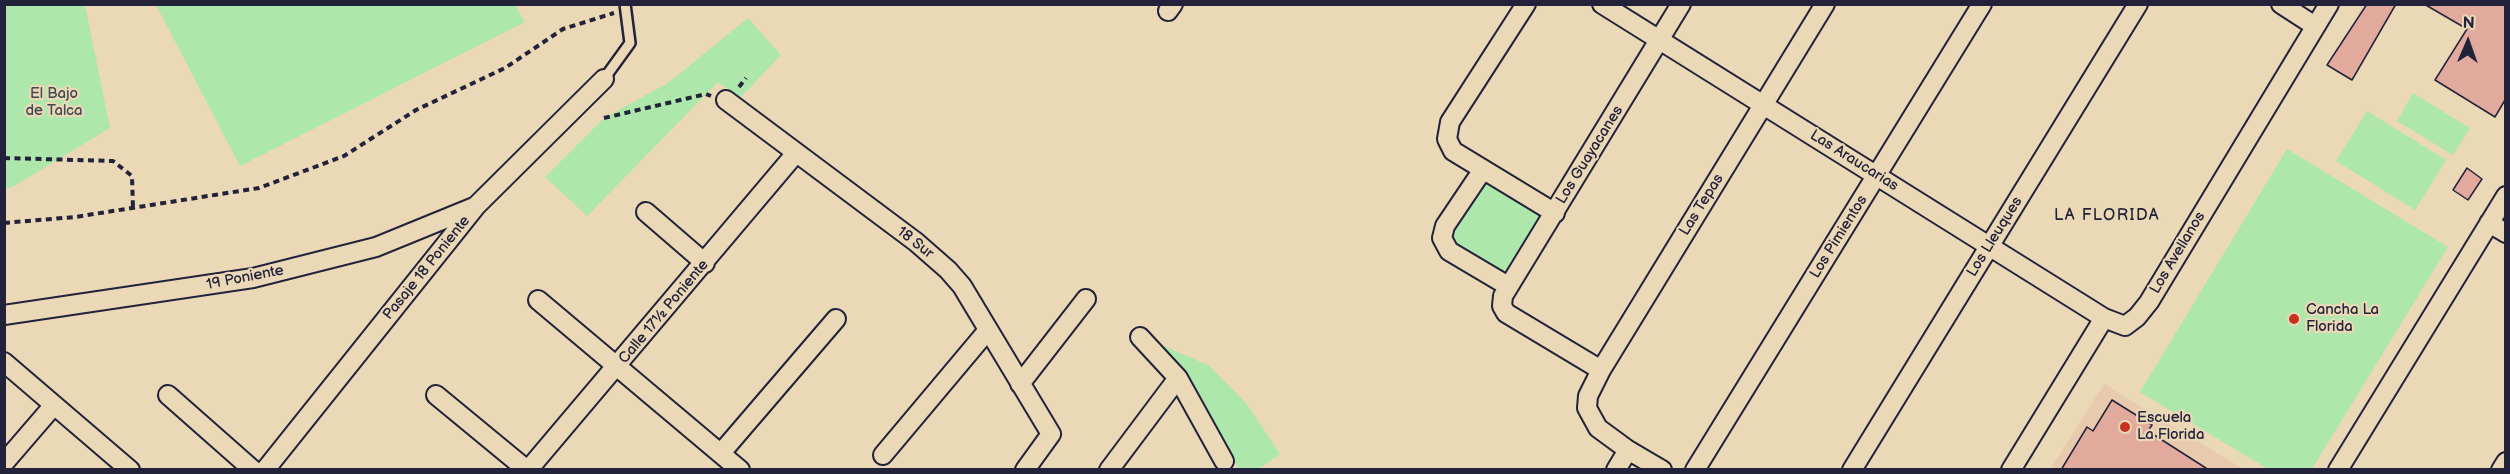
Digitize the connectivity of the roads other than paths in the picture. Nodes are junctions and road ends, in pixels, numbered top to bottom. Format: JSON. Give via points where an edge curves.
{"nodes":[{"id":1,"x":1526,"y":4,"type":"edge"},
{"id":2,"x":1602,"y":4,"type":"edge"},
{"id":3,"x":1681,"y":4,"type":"edge"},
{"id":4,"x":1825,"y":4,"type":"edge"},
{"id":5,"x":1982,"y":4,"type":"edge"},
{"id":6,"x":2138,"y":4,"type":"edge"},
{"id":7,"x":2281,"y":4,"type":"edge"},
{"id":8,"x":2329,"y":4,"type":"edge"},
{"id":9,"x":625,"y":7,"type":"edge"},
{"id":10,"x":2315,"y":26,"type":"junction"},
{"id":11,"x":1660,"y":40,"type":"junction"},
{"id":12,"x":604,"y":79,"type":"joint"},
{"id":13,"x":726,"y":100,"type":"dead end"},
{"id":14,"x":1764,"y":104,"type":"junction"},
{"id":15,"x":796,"y":153,"type":"junction"},
{"id":16,"x":1482,"y":171,"type":"junction"},
{"id":17,"x":1877,"y":176,"type":"junction"},
{"id":18,"x":2505,"y":196,"type":"edge"},
{"id":19,"x":477,"y":205,"type":"junction"},
{"id":20,"x":646,"y":212,"type":"dead end"},
{"id":21,"x":1555,"y":213,"type":"junction"},
{"id":22,"x":2489,"y":223,"type":"junction"},
{"id":23,"x":2505,"y":233,"type":"edge"},
{"id":24,"x":1989,"y":247,"type":"junction"},
{"id":25,"x":705,"y":263,"type":"junction"},
{"id":26,"x":1508,"y":286,"type":"junction"},
{"id":27,"x":1086,"y":299,"type":"dead end"},
{"id":28,"x":538,"y":300,"type":"dead end"},
{"id":29,"x":4,"y":315,"type":"edge"},
{"id":30,"x":2104,"y":318,"type":"junction"},
{"id":31,"x":836,"y":319,"type":"dead end"},
{"id":32,"x":988,"y":330,"type":"junction"},
{"id":33,"x":1140,"y":337,"type":"dead end"},
{"id":34,"x":4,"y":362,"type":"edge"},
{"id":35,"x":618,"y":366,"type":"junction"},
{"id":36,"x":1601,"y":370,"type":"junction"},
{"id":37,"x":1178,"y":378,"type":"junction"},
{"id":38,"x":1020,"y":384,"type":"junction"},
{"id":39,"x":168,"y":395,"type":"dead end"},
{"id":40,"x":436,"y":395,"type":"dead end"},
{"id":41,"x":54,"y":405,"type":"junction"},
{"id":42,"x":1628,"y":450,"type":"junction"},
{"id":43,"x":721,"y":453,"type":"junction"},
{"id":44,"x":883,"y":455,"type":"dead end"},
{"id":45,"x":1224,"y":461,"type":"dead end"},
{"id":46,"x":2505,"y":462,"type":"edge"},
{"id":47,"x":4,"y":463,"type":"edge"},
{"id":48,"x":130,"y":470,"type":"edge"},
{"id":49,"x":253,"y":470,"type":"edge"},
{"id":50,"x":265,"y":470,"type":"edge"},
{"id":51,"x":528,"y":470,"type":"edge"},
{"id":52,"x":740,"y":470,"type":"edge"},
{"id":53,"x":1025,"y":470,"type":"edge"},
{"id":54,"x":1109,"y":470,"type":"edge"},
{"id":55,"x":1616,"y":470,"type":"edge"},
{"id":56,"x":1662,"y":470,"type":"edge"},
{"id":57,"x":1695,"y":470,"type":"edge"},
{"id":58,"x":1852,"y":470,"type":"edge"},
{"id":59,"x":2011,"y":470,"type":"edge"},
{"id":60,"x":2338,"y":470,"type":"edge"},
{"id":61,"x":2501,"y":470,"type":"edge"}],
"edges":[{"from":1,"to":16,"type":"street","via":[[1447,132],[1448,146]]},
{"from":2,"to":11,"type":"street","name":"Las Araucarias"},
{"from":3,"to":11,"type":"street","name":"Los Guayacanes"},
{"from":4,"to":14,"type":"street","name":"Las Tepas"},
{"from":5,"to":17,"type":"street","name":"Los Pimientos"},
{"from":6,"to":24,"type":"street","name":"Los Lleuques"},
{"from":7,"to":10,"type":"street"},
{"from":8,"to":10,"type":"street","name":"Los Avellanos"},
{"from":9,"to":12,"type":"lane","via":[[630,43]]},
{"from":10,"to":30,"type":"street","name":"Los Avellanos","via":[[2149,302],[2125,326]]},
{"from":11,"to":14,"type":"street","name":"Las Araucarias"},
{"from":11,"to":21,"type":"street","name":"Los Guayacanes"},
{"from":12,"to":19,"type":"street","name":"Pasaje 18 Poniente"},
{"from":13,"to":15,"type":"street","name":"18 Sur"},
{"from":14,"to":17,"type":"street","name":"Las Araucarias"},
{"from":14,"to":36,"type":"street","name":"Las Tepas"},
{"from":15,"to":25,"type":"street","name":"Calle 17½ Poniente"},
{"from":15,"to":32,"type":"street","name":"18 Sur","via":[[948,270]]},
{"from":16,"to":21,"type":"street"},
{"from":16,"to":26,"type":"street","via":[[1445,226],[1442,238],[1449,252]]},
{"from":17,"to":24,"type":"street","name":"Las Araucarias"},
{"from":17,"to":57,"type":"street","name":"Los Pimientos"},
{"from":18,"to":22,"type":"street"},
{"from":19,"to":29,"type":"street","name":"19 Poniente","via":[[376,247],[296,268]]},
{"from":19,"to":50,"type":"street","name":"Pasaje 18 Poniente"},
{"from":20,"to":25,"type":"street"},
{"from":21,"to":26,"type":"street","name":"Los Guayacanes"},
{"from":22,"to":23,"type":"street"},
{"from":22,"to":60,"type":"street"},
{"from":24,"to":30,"type":"street","name":"Las Araucarias"},
{"from":24,"to":58,"type":"street","name":"Los Lleuques"},
{"from":25,"to":35,"type":"street","name":"Calle 17½ Poniente"},
{"from":26,"to":36,"type":"street","name":"Los Guayacanes","via":[[1502,306],[1506,314]]},
{"from":27,"to":38,"type":"street"},
{"from":28,"to":35,"type":"street"},
{"from":30,"to":59,"type":"street"},
{"from":31,"to":43,"type":"street"},
{"from":32,"to":38,"type":"street","name":"18 Sur"},
{"from":32,"to":44,"type":"street"},
{"from":33,"to":37,"type":"street"},
{"from":34,"to":41,"type":"street"},
{"from":35,"to":43,"type":"street"},
{"from":35,"to":51,"type":"street","name":"Calle 17½ Poniente"},
{"from":36,"to":42,"type":"street","name":"Las Tepas","via":[[1588,396],[1587,408],[1598,428]]},
{"from":37,"to":45,"type":"street"},
{"from":37,"to":54,"type":"street"},
{"from":38,"to":53,"type":"street","name":"18 Sur","via":[[1051,434]]},
{"from":39,"to":49,"type":"street"},
{"from":40,"to":51,"type":"street"},
{"from":41,"to":47,"type":"street"},
{"from":41,"to":48,"type":"street"},
{"from":42,"to":55,"type":"street"},
{"from":42,"to":56,"type":"street"},
{"from":43,"to":52,"type":"street"},
{"from":46,"to":61,"type":"street"}]}
